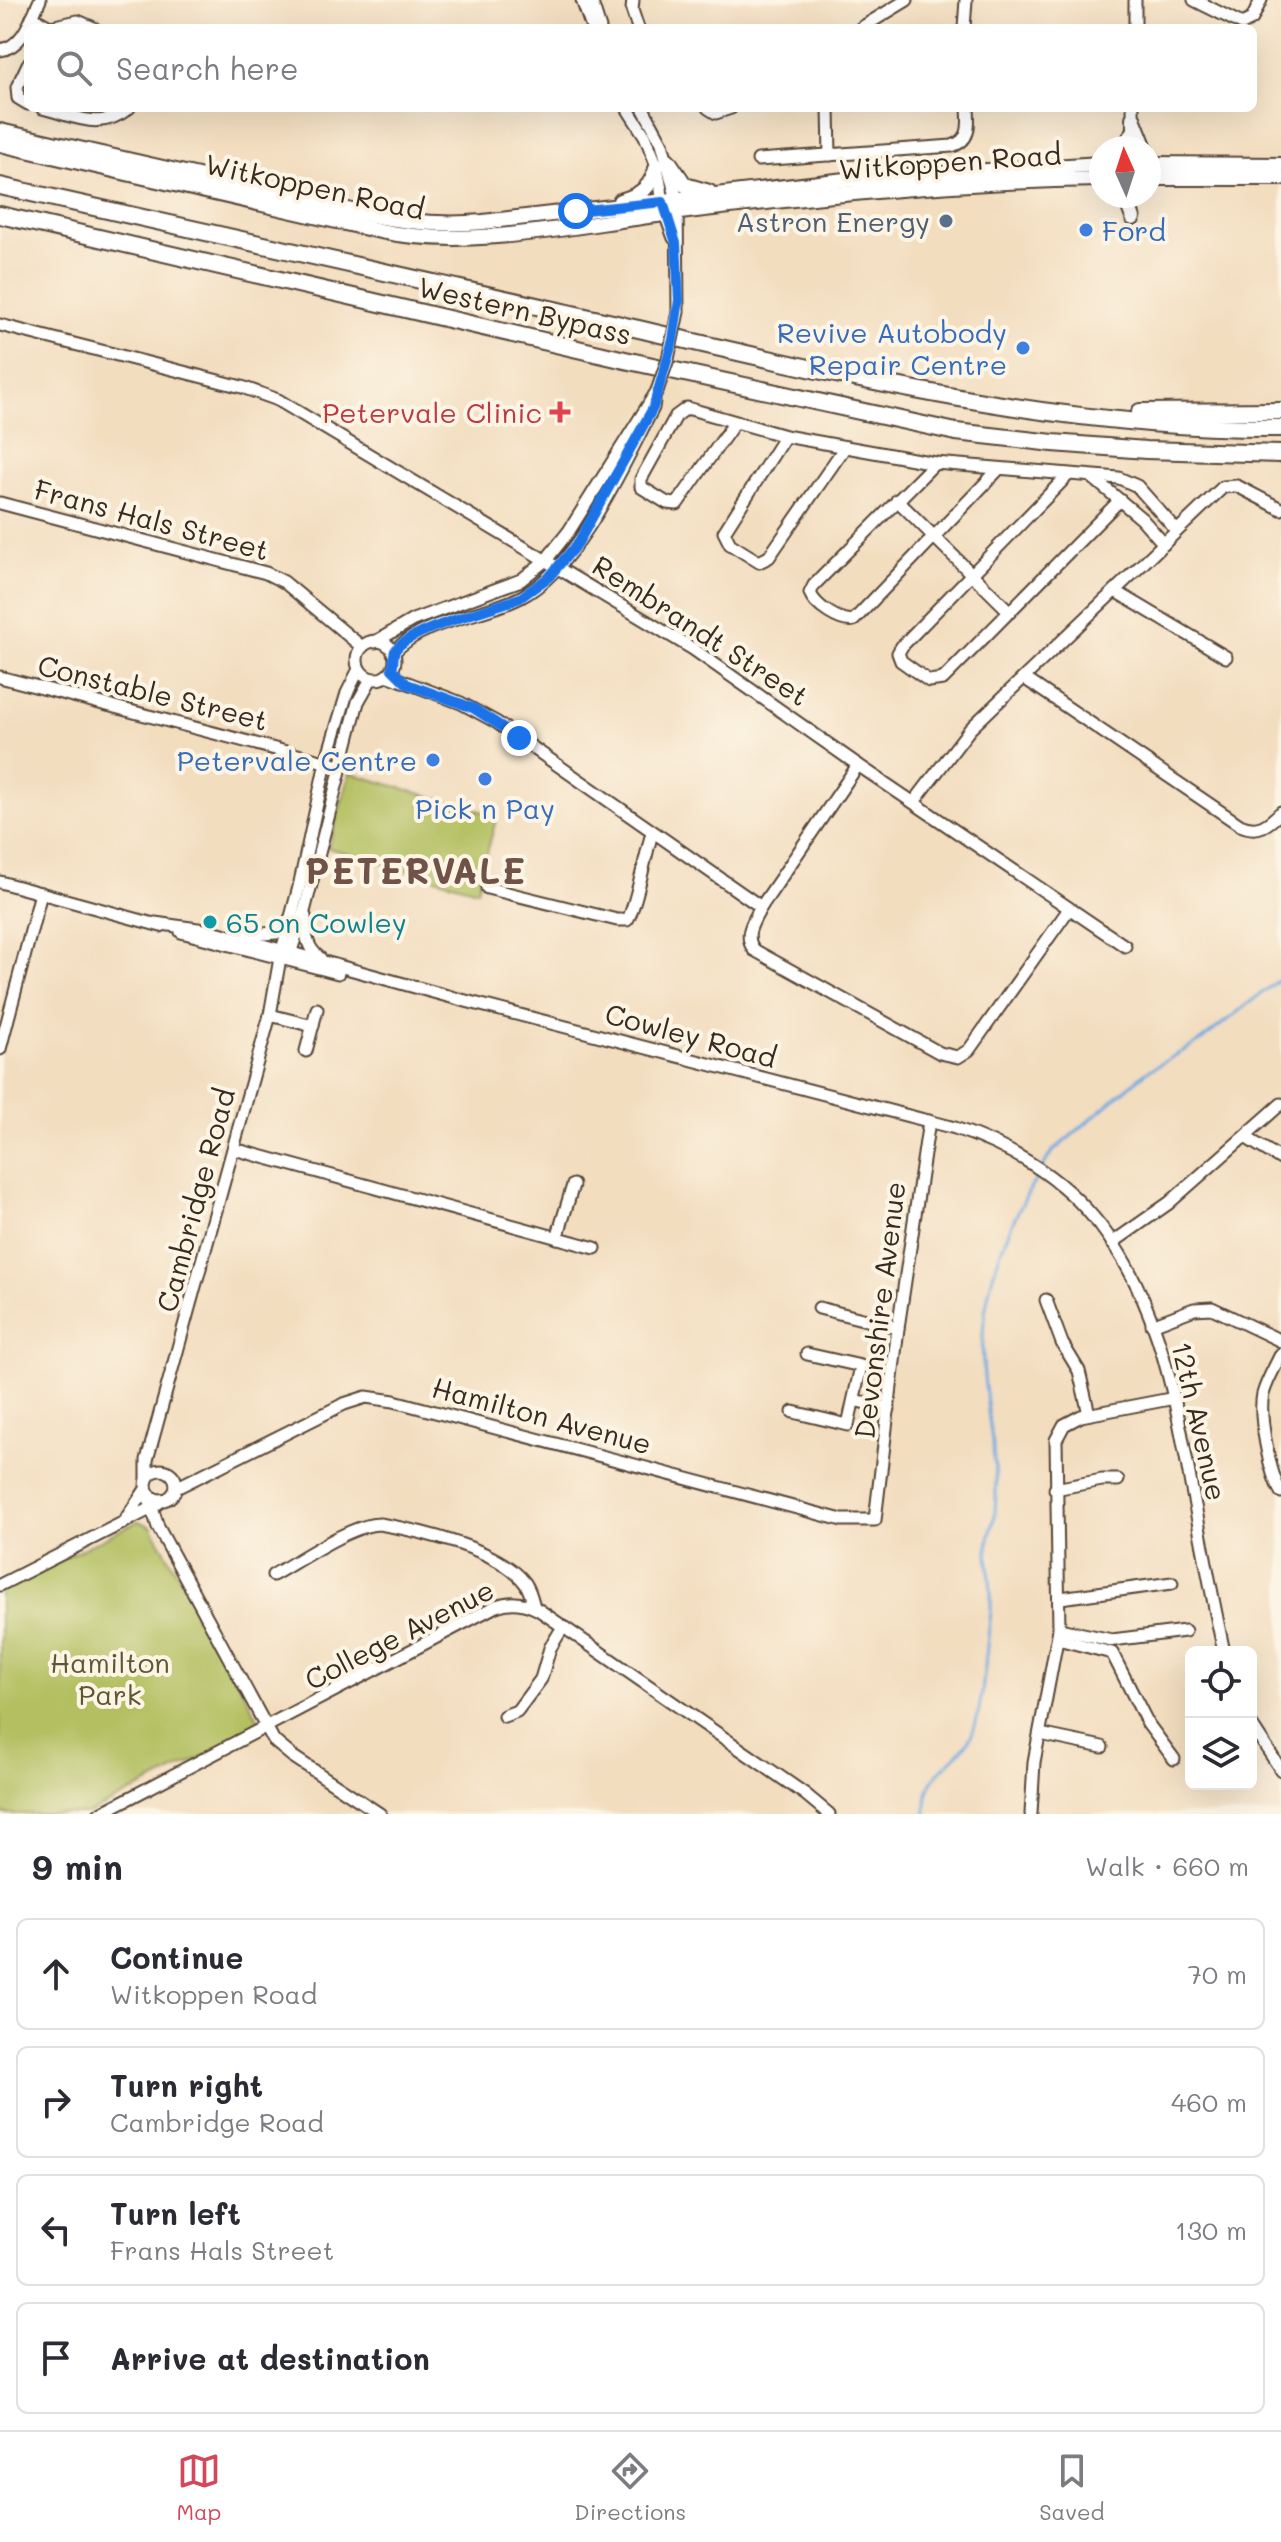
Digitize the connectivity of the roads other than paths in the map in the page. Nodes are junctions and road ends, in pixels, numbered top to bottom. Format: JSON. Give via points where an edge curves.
{"nodes":[{"id":1,"x":40,"y":0,"type":"edge"},
{"id":2,"x":582,"y":0,"type":"edge"},
{"id":3,"x":591,"y":0,"type":"edge"},
{"id":4,"x":633,"y":0,"type":"edge"},
{"id":5,"x":907,"y":0,"type":"edge"},
{"id":6,"x":966,"y":0,"type":"edge"},
{"id":7,"x":1135,"y":0,"type":"edge"},
{"id":8,"x":1194,"y":0,"type":"edge"},
{"id":9,"x":1261,"y":0,"type":"edge"},
{"id":10,"x":32,"y":17,"type":"junction"},
{"id":11,"x":29,"y":24,"type":"edge"},
{"id":12,"x":45,"y":24,"type":"edge"},
{"id":13,"x":64,"y":24,"type":"edge"},
{"id":14,"x":85,"y":24,"type":"edge"},
{"id":15,"x":591,"y":24,"type":"edge"},
{"id":16,"x":599,"y":24,"type":"edge"},
{"id":17,"x":637,"y":24,"type":"edge"},
{"id":18,"x":868,"y":24,"type":"edge"},
{"id":19,"x":964,"y":24,"type":"edge"},
{"id":20,"x":1135,"y":24,"type":"edge"},
{"id":21,"x":24,"y":35,"type":"edge"},
{"id":22,"x":0,"y":50,"type":"edge"},
{"id":23,"x":24,"y":75,"type":"edge"},
{"id":24,"x":24,"y":102,"type":"edge"},
{"id":25,"x":59,"y":112,"type":"edge"},
{"id":26,"x":124,"y":112,"type":"edge"},
{"id":27,"x":630,"y":112,"type":"edge"},
{"id":28,"x":646,"y":112,"type":"edge"},
{"id":29,"x":829,"y":112,"type":"edge"},
{"id":30,"x":968,"y":112,"type":"edge"},
{"id":31,"x":0,"y":131,"type":"edge"},
{"id":32,"x":0,"y":144,"type":"edge"},
{"id":33,"x":830,"y":155,"type":"junction"},
{"id":34,"x":1161,"y":159,"type":"edge"},
{"id":35,"x":758,"y":160,"type":"dead end"},
{"id":36,"x":663,"y":163,"type":"junction"},
{"id":37,"x":1089,"y":164,"type":"edge"},
{"id":38,"x":1281,"y":165,"type":"edge"},
{"id":39,"x":1161,"y":166,"type":"edge"},
{"id":40,"x":1188,"y":170,"type":"junction"},
{"id":41,"x":1161,"y":176,"type":"edge"},
{"id":42,"x":1281,"y":178,"type":"edge"},
{"id":43,"x":1089,"y":180,"type":"edge"},
{"id":44,"x":1161,"y":182,"type":"edge"},
{"id":45,"x":0,"y":186,"type":"edge"},
{"id":46,"x":722,"y":193,"type":"junction"},
{"id":47,"x":671,"y":207,"type":"junction"},
{"id":48,"x":576,"y":211,"type":"junction"},
{"id":49,"x":0,"y":215,"type":"edge"},
{"id":50,"x":0,"y":325,"type":"edge"},
{"id":51,"x":656,"y":394,"type":"junction"},
{"id":52,"x":1281,"y":411,"type":"edge"},
{"id":53,"x":1078,"y":414,"type":"junction"},
{"id":54,"x":735,"y":422,"type":"junction"},
{"id":55,"x":1281,"y":428,"type":"edge"},
{"id":56,"x":785,"y":436,"type":"junction"},
{"id":57,"x":845,"y":447,"type":"junction"},
{"id":58,"x":1281,"y":454,"type":"edge"},
{"id":59,"x":935,"y":463,"type":"junction"},
{"id":60,"x":998,"y":470,"type":"junction"},
{"id":61,"x":1069,"y":474,"type":"junction"},
{"id":62,"x":1092,"y":476,"type":"junction"},
{"id":63,"x":897,"y":500,"type":"junction"},
{"id":64,"x":1120,"y":500,"type":"junction"},
{"id":65,"x":0,"y":503,"type":"edge"},
{"id":66,"x":1281,"y":509,"type":"edge"},
{"id":67,"x":1177,"y":531,"type":"junction"},
{"id":68,"x":934,"y":537,"type":"junction"},
{"id":69,"x":1164,"y":544,"type":"junction"},
{"id":70,"x":546,"y":560,"type":"junction"},
{"id":71,"x":559,"y":568,"type":"junction"},
{"id":72,"x":972,"y":576,"type":"junction"},
{"id":73,"x":1115,"y":591,"type":"junction"},
{"id":74,"x":1010,"y":612,"type":"junction"},
{"id":75,"x":375,"y":642,"type":"junction"},
{"id":76,"x":362,"y":647,"type":"junction"},
{"id":77,"x":393,"y":653,"type":"junction"},
{"id":78,"x":1226,"y":657,"type":"dead end"},
{"id":79,"x":359,"y":669,"type":"junction"},
{"id":80,"x":390,"y":672,"type":"junction"},
{"id":81,"x":0,"y":677,"type":"edge"},
{"id":82,"x":1024,"y":678,"type":"junction"},
{"id":83,"x":371,"y":679,"type":"junction"},
{"id":84,"x":326,"y":762,"type":"junction"},
{"id":85,"x":858,"y":765,"type":"junction"},
{"id":86,"x":340,"y":766,"type":"junction"},
{"id":87,"x":914,"y":802,"type":"junction"},
{"id":88,"x":1281,"y":812,"type":"edge"},
{"id":89,"x":652,"y":833,"type":"junction"},
{"id":90,"x":0,"y":882,"type":"edge"},
{"id":91,"x":487,"y":888,"type":"dead end"},
{"id":92,"x":41,"y":893,"type":"junction"},
{"id":93,"x":761,"y":907,"type":"junction"},
{"id":94,"x":305,"y":908,"type":"junction"},
{"id":95,"x":1069,"y":909,"type":"junction"},
{"id":96,"x":291,"y":918,"type":"junction"},
{"id":97,"x":155,"y":923,"type":"junction"},
{"id":98,"x":212,"y":931,"type":"junction"},
{"id":99,"x":1125,"y":946,"type":"dead end"},
{"id":100,"x":285,"y":955,"type":"junction"},
{"id":101,"x":332,"y":964,"type":"junction"},
{"id":102,"x":440,"y":994,"type":"junction"},
{"id":103,"x":317,"y":1009,"type":"dead end"},
{"id":104,"x":270,"y":1015,"type":"junction"},
{"id":105,"x":313,"y":1026,"type":"junction"},
{"id":106,"x":0,"y":1049,"type":"edge"},
{"id":107,"x":306,"y":1051,"type":"dead end"},
{"id":108,"x":1281,"y":1104,"type":"edge"},
{"id":109,"x":929,"y":1121,"type":"junction"},
{"id":110,"x":1245,"y":1137,"type":"junction"},
{"id":111,"x":234,"y":1149,"type":"junction"},
{"id":112,"x":1281,"y":1159,"type":"edge"},
{"id":113,"x":573,"y":1185,"type":"dead end"},
{"id":114,"x":557,"y":1238,"type":"junction"},
{"id":115,"x":1112,"y":1243,"type":"junction"},
{"id":116,"x":595,"y":1248,"type":"dead end"},
{"id":117,"x":1046,"y":1300,"type":"dead end"},
{"id":118,"x":819,"y":1308,"type":"dead end"},
{"id":119,"x":1152,"y":1325,"type":"junction"},
{"id":120,"x":898,"y":1328,"type":"junction"},
{"id":121,"x":1281,"y":1341,"type":"edge"},
{"id":122,"x":807,"y":1354,"type":"dead end"},
{"id":123,"x":1281,"y":1354,"type":"edge"},
{"id":124,"x":1175,"y":1398,"type":"junction"},
{"id":125,"x":854,"y":1400,"type":"junction"},
{"id":126,"x":889,"y":1409,"type":"junction"},
{"id":127,"x":793,"y":1412,"type":"dead end"},
{"id":128,"x":1089,"y":1414,"type":"junction"},
{"id":129,"x":154,"y":1440,"type":"junction"},
{"id":130,"x":169,"y":1472,"type":"junction"},
{"id":131,"x":195,"y":1479,"type":"junction"},
{"id":132,"x":1118,"y":1480,"type":"dead end"},
{"id":133,"x":147,"y":1487,"type":"junction"},
{"id":134,"x":1055,"y":1489,"type":"junction"},
{"id":135,"x":1281,"y":1492,"type":"edge"},
{"id":136,"x":169,"y":1495,"type":"junction"},
{"id":137,"x":877,"y":1506,"type":"joint"},
{"id":138,"x":152,"y":1508,"type":"junction"},
{"id":139,"x":129,"y":1519,"type":"junction"},
{"id":140,"x":160,"y":1532,"type":"junction"},
{"id":141,"x":273,"y":1575,"type":"dead end"},
{"id":142,"x":1172,"y":1583,"type":"dead end"},
{"id":143,"x":0,"y":1585,"type":"edge"},
{"id":144,"x":1060,"y":1598,"type":"junction"},
{"id":145,"x":534,"y":1607,"type":"junction"},
{"id":146,"x":563,"y":1627,"type":"junction"},
{"id":147,"x":1185,"y":1631,"type":"dead end"},
{"id":148,"x":1059,"y":1634,"type":"junction"},
{"id":149,"x":1223,"y":1646,"type":"edge"},
{"id":150,"x":504,"y":1716,"type":"dead end"},
{"id":151,"x":265,"y":1729,"type":"junction"},
{"id":152,"x":1257,"y":1733,"type":"edge"},
{"id":153,"x":1040,"y":1734,"type":"junction"},
{"id":154,"x":1102,"y":1747,"type":"dead end"},
{"id":155,"x":1174,"y":1759,"type":"dead end"},
{"id":156,"x":1281,"y":1770,"type":"edge"},
{"id":157,"x":827,"y":1812,"type":"edge"},
{"id":158,"x":99,"y":1814,"type":"edge"},
{"id":159,"x":380,"y":1814,"type":"edge"},
{"id":160,"x":1031,"y":1814,"type":"edge"}],
"edges":[{"from":1,"to":10,"type":"street"},
{"from":2,"to":15,"type":"street"},
{"from":3,"to":16,"type":"street"},
{"from":4,"to":17,"type":"street"},
{"from":5,"to":18,"type":"street"},
{"from":6,"to":19,"type":"street"},
{"from":7,"to":20,"type":"street"},
{"from":8,"to":9,"type":"street","via":[[1242,24],[1252,19]]},
{"from":10,"to":11,"type":"street"},
{"from":10,"to":12,"type":"street"},
{"from":13,"to":14,"type":"street"},
{"from":21,"to":22,"type":"street"},
{"from":23,"to":24,"type":"street","via":[[17,93]]},
{"from":25,"to":26,"type":"street","via":[[101,122]]},
{"from":27,"to":36,"type":"street"},
{"from":28,"to":36,"type":"street"},
{"from":29,"to":33,"type":"street"},
{"from":30,"to":33,"type":"street","via":[[968,131],[960,143]]},
{"from":31,"to":48,"type":"main road","name":"Witkoppen Road","via":[[403,221],[469,223]]},
{"from":32,"to":47,"type":"main road","name":"Witkoppen Road","via":[[403,235],[480,236]]},
{"from":33,"to":35,"type":"street"},
{"from":34,"to":40,"type":"main road"},
{"from":36,"to":46,"type":"main road","via":[[687,186]]},
{"from":36,"to":47,"type":"street"},
{"from":36,"to":48,"type":"main road","via":[[641,193]]},
{"from":37,"to":46,"type":"main road","name":"Witkoppen Road"},
{"from":38,"to":40,"type":"main road"},
{"from":39,"to":40,"type":"main road"},
{"from":40,"to":41,"type":"main road"},
{"from":40,"to":42,"type":"main road"},
{"from":40,"to":44,"type":"main road"},
{"from":43,"to":47,"type":"main road","name":"Witkoppen Road"},
{"from":45,"to":53,"type":"highway","name":"Western Bypass","via":[[889,386]]},
{"from":46,"to":47,"type":"main road","name":"Witkoppen Road"},
{"from":47,"to":48,"type":"main road","name":"Witkoppen Road"},
{"from":47,"to":51,"type":"street","bridge":true,"via":[[678,312]]},
{"from":49,"to":58,"type":"highway","name":"Western Bypass","via":[[956,432],[1130,449]]},
{"from":50,"to":70,"type":"street","name":"Rembrandt Street","via":[[278,400]]},
{"from":51,"to":70,"type":"street"},
{"from":51,"to":71,"type":"street","via":[[624,463]]},
{"from":52,"to":53,"type":"highway"},
{"from":53,"to":55,"type":"highway","name":"Western Bypass"},
{"from":54,"to":54,"type":"street","via":[[693,409],[679,412],[641,487],[677,504]]},
{"from":54,"to":56,"type":"street"},
{"from":56,"to":57,"type":"street"},
{"from":56,"to":57,"type":"street","via":[[724,532],[730,544],[759,562],[769,557]]},
{"from":57,"to":59,"type":"street"},
{"from":59,"to":60,"type":"street"},
{"from":59,"to":63,"type":"street"},
{"from":60,"to":61,"type":"street"},
{"from":60,"to":68,"type":"street"},
{"from":61,"to":62,"type":"street"},
{"from":61,"to":72,"type":"street"},
{"from":62,"to":64,"type":"street"},
{"from":62,"to":67,"type":"street","via":[[1137,486]]},
{"from":63,"to":68,"type":"street"},
{"from":63,"to":68,"type":"street","via":[[814,585],[813,600],[845,621],[854,620]]},
{"from":64,"to":69,"type":"street"},
{"from":64,"to":74,"type":"street"},
{"from":65,"to":76,"type":"street","name":"Frans Hals Street","via":[[266,573]]},
{"from":66,"to":67,"type":"street","via":[[1227,485]]},
{"from":67,"to":69,"type":"street"},
{"from":68,"to":72,"type":"street"},
{"from":69,"to":73,"type":"street"},
{"from":70,"to":71,"type":"street","name":"Rembrandt Street"},
{"from":70,"to":75,"type":"street","via":[[514,584],[413,620]]},
{"from":71,"to":77,"type":"street","via":[[520,598],[422,632]]},
{"from":71,"to":85,"type":"street","name":"Rembrandt Street","via":[[693,649]]},
{"from":72,"to":74,"type":"street"},
{"from":72,"to":74,"type":"street","via":[[902,646],[901,661],[929,681],[939,681]]},
{"from":73,"to":78,"type":"street"},
{"from":73,"to":82,"type":"street"},
{"from":75,"to":76,"type":"street"},
{"from":75,"to":77,"type":"street"},
{"from":76,"to":79,"type":"street"},
{"from":77,"to":80,"type":"street"},
{"from":79,"to":83,"type":"street"},
{"from":79,"to":84,"type":"street","name":"Cambridge Road"},
{"from":80,"to":83,"type":"street"},
{"from":80,"to":89,"type":"street","via":[[482,714]]},
{"from":81,"to":84,"type":"street","name":"Constable Street"},
{"from":82,"to":87,"type":"street","via":[[970,729]]},
{"from":82,"to":88,"type":"street","via":[[1240,825],[1261,828]]},
{"from":83,"to":86,"type":"street","name":"Cambridge Road","via":[[358,702]]},
{"from":84,"to":86,"type":"street","name":"Constable Street"},
{"from":84,"to":96,"type":"street","name":"Cambridge Road"},
{"from":85,"to":87,"type":"street","name":"Rembrandt Street"},
{"from":85,"to":93,"type":"street"},
{"from":86,"to":94,"type":"street","name":"Cambridge Road"},
{"from":87,"to":95,"type":"street","name":"Rembrandt Street"},
{"from":89,"to":91,"type":"street","via":[[627,920]]},
{"from":89,"to":93,"type":"street"},
{"from":90,"to":92,"type":"street","name":"Cowley Road"},
{"from":92,"to":97,"type":"street","name":"Cowley Road"},
{"from":92,"to":106,"type":"street"},
{"from":93,"to":95,"type":"street","via":[[748,939],[754,950],[953,1057],[969,1050]]},
{"from":94,"to":100,"type":"street","name":"Cambridge Road"},
{"from":94,"to":101,"type":"street","via":[[310,948]]},
{"from":95,"to":99,"type":"street","name":"Rembrandt Street"},
{"from":96,"to":98,"type":"street","via":[[269,935]]},
{"from":96,"to":100,"type":"street","name":"Cambridge Road"},
{"from":97,"to":98,"type":"street","name":"Cowley Road"},
{"from":97,"to":100,"type":"street","name":"Cowley Road"},
{"from":98,"to":100,"type":"street","name":"Cowley Road"},
{"from":100,"to":101,"type":"street","name":"Cowley Road"},
{"from":100,"to":102,"type":"street","name":"Cowley Road"},
{"from":100,"to":104,"type":"street","name":"Cambridge Road"},
{"from":101,"to":102,"type":"street","name":"Cowley Road"},
{"from":102,"to":109,"type":"street","name":"Cowley Road"},
{"from":103,"to":105,"type":"street"},
{"from":104,"to":105,"type":"street"},
{"from":104,"to":111,"type":"street","name":"Cambridge Road"},
{"from":105,"to":107,"type":"street"},
{"from":108,"to":110,"type":"street"},
{"from":109,"to":115,"type":"street","name":"12th Avenue","via":[[1003,1146],[1034,1164],[1086,1208]]},
{"from":109,"to":120,"type":"street","name":"Devonshire Avenue"},
{"from":110,"to":112,"type":"street"},
{"from":110,"to":115,"type":"street","via":[[1169,1203]]},
{"from":111,"to":114,"type":"street"},
{"from":111,"to":129,"type":"street","name":"Cambridge Road"},
{"from":113,"to":114,"type":"street"},
{"from":114,"to":116,"type":"street"},
{"from":115,"to":119,"type":"street","name":"12th Avenue"},
{"from":117,"to":128,"type":"street","via":[[1079,1371]]},
{"from":118,"to":120,"type":"street"},
{"from":119,"to":121,"type":"street","via":[[1212,1308]]},
{"from":119,"to":124,"type":"street","name":"12th Avenue"},
{"from":120,"to":126,"type":"street","name":"Devonshire Avenue"},
{"from":122,"to":125,"type":"street","via":[[861,1366]]},
{"from":123,"to":135,"type":"street","via":[[1262,1406]]},
{"from":124,"to":128,"type":"street"},
{"from":124,"to":149,"type":"street","name":"12th Avenue"},
{"from":125,"to":126,"type":"street"},
{"from":125,"to":127,"type":"street","via":[[848,1425]]},
{"from":126,"to":137,"type":"street","name":"Devonshire Avenue"},
{"from":128,"to":134,"type":"street","via":[[1071,1420],[1059,1432]]},
{"from":129,"to":130,"type":"street"},
{"from":129,"to":133,"type":"street","name":"Cambridge Road"},
{"from":130,"to":131,"type":"street"},
{"from":130,"to":133,"type":"street","via":[[158,1470]]},
{"from":130,"to":136,"type":"street","via":[[176,1481]]},
{"from":131,"to":136,"type":"street","name":"Hamilton Avenue"},
{"from":131,"to":137,"type":"street","name":"Hamilton Avenue","via":[[366,1397],[842,1520],[875,1520]]},
{"from":132,"to":134,"type":"street"},
{"from":133,"to":136,"type":"street","via":[[156,1500]]},
{"from":133,"to":138,"type":"street","name":"Cambridge Road"},
{"from":133,"to":139,"type":"street","name":"Hamilton Avenue"},
{"from":134,"to":144,"type":"street"},
{"from":136,"to":138,"type":"street","name":"Hamilton Avenue"},
{"from":136,"to":140,"type":"street"},
{"from":138,"to":139,"type":"street","name":"Hamilton Avenue"},
{"from":138,"to":140,"type":"street","name":"Cambridge Road"},
{"from":139,"to":140,"type":"street","via":[[147,1519]]},
{"from":139,"to":143,"type":"street","name":"Hamilton Avenue"},
{"from":140,"to":151,"type":"street","name":"Cambridge Road"},
{"from":141,"to":145,"type":"street","via":[[352,1531],[380,1524],[480,1551],[520,1577]]},
{"from":142,"to":144,"type":"street"},
{"from":144,"to":148,"type":"street"},
{"from":145,"to":146,"type":"street","name":"College Avenue"},
{"from":145,"to":151,"type":"street","name":"College Avenue","via":[[511,1602],[496,1606]]},
{"from":146,"to":150,"type":"street","via":[[541,1679],[517,1711]]},
{"from":146,"to":157,"type":"street","name":"College Avenue"},
{"from":147,"to":148,"type":"street","via":[[1112,1640]]},
{"from":148,"to":153,"type":"street"},
{"from":148,"to":155,"type":"street","via":[[1112,1653],[1148,1724]]},
{"from":151,"to":158,"type":"street","name":"College Avenue"},
{"from":151,"to":159,"type":"street","name":"Cambridge Road","via":[[292,1756]]},
{"from":152,"to":156,"type":"street"},
{"from":153,"to":154,"type":"street"},
{"from":153,"to":160,"type":"street"}]}
